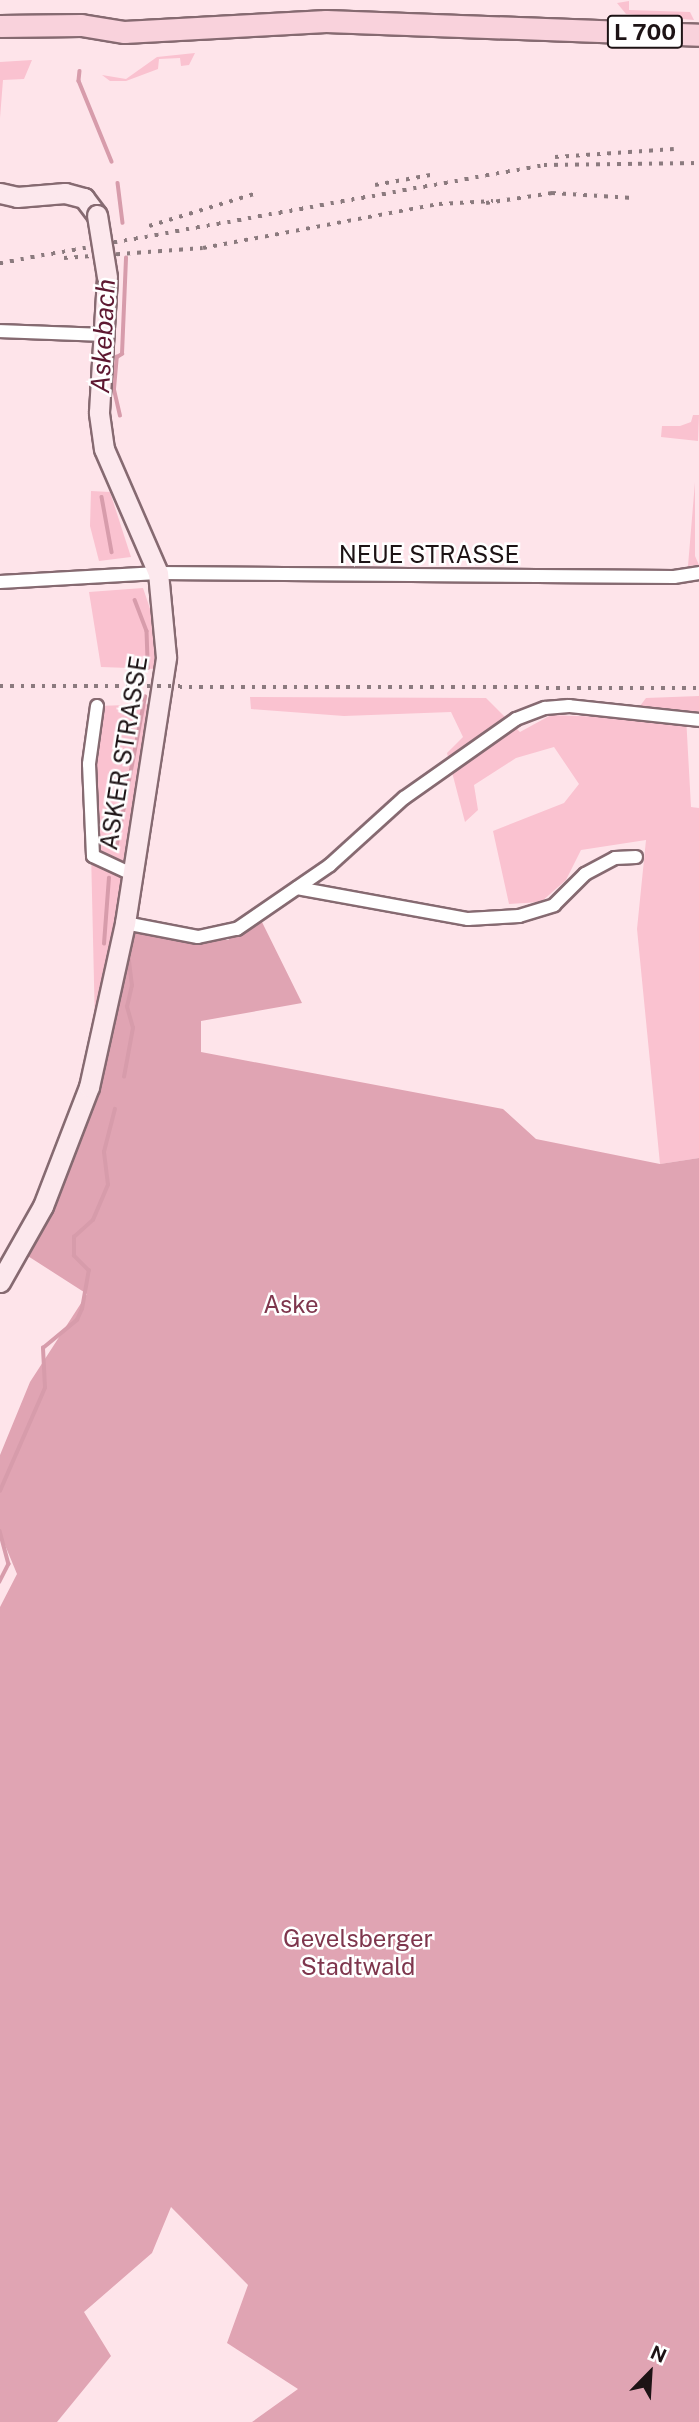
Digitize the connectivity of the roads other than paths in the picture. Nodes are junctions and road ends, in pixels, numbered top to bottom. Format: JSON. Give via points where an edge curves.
{"nodes":[{"id":1,"x":0,"y":27,"type":"edge"},
{"id":2,"x":124,"y":32,"type":"junction"},
{"id":3,"x":699,"y":35,"type":"edge"},
{"id":4,"x":0,"y":40,"type":"edge"},
{"id":5,"x":0,"y":193,"type":"edge"},
{"id":6,"x":0,"y":331,"type":"edge"},
{"id":7,"x":106,"y":335,"type":"junction"},
{"id":8,"x":158,"y":573,"type":"junction"},
{"id":9,"x":699,"y":573,"type":"edge"},
{"id":10,"x":0,"y":582,"type":"edge"},
{"id":11,"x":97,"y":706,"type":"dead end"},
{"id":12,"x":699,"y":720,"type":"edge"},
{"id":13,"x":636,"y":857,"type":"dead end"},
{"id":14,"x":129,"y":873,"type":"junction"},
{"id":15,"x":298,"y":888,"type":"junction"},
{"id":16,"x":125,"y":923,"type":"junction"},
{"id":17,"x":0,"y":1282,"type":"edge"}],
"edges":[{"from":1,"to":2,"type":"main road","number":"L 700","via":[[81,26]]},
{"from":1,"to":4,"type":"main road","number":"L 700"},
{"from":2,"to":3,"type":"main road","number":"L 700","via":[[326,21]]},
{"from":2,"to":4,"type":"main road","number":"L 700","via":[[104,41]]},
{"from":5,"to":7,"type":"street","name":"ASKER STRASSE","bridge":true,"via":[[17,197],[65,193],[84,198],[97,215],[107,276]]},
{"from":6,"to":7,"type":"street"},
{"from":7,"to":8,"type":"street","name":"ASKER STRASSE","via":[[99,412],[104,449]]},
{"from":8,"to":9,"type":"street","name":"NEUE STRASSE","via":[[616,577]]},
{"from":8,"to":10,"type":"street","name":"NEUE STRASSE"},
{"from":8,"to":14,"type":"street","name":"ASKER STRASSE","via":[[166,657]]},
{"from":11,"to":14,"type":"street","name":"ASKER STRASSE","via":[[89,764],[93,856]]},
{"from":12,"to":15,"type":"street","via":[[556,705],[516,719],[404,798]]},
{"from":13,"to":15,"type":"street","via":[[615,858],[585,874],[554,905],[519,916],[468,919]]},
{"from":14,"to":16,"type":"street","name":"ASKER STRASSE"},
{"from":15,"to":16,"type":"street","via":[[222,936],[172,934]]},
{"from":16,"to":17,"type":"street","name":"ASKER STRASSE","via":[[89,1087],[43,1206]]}]}
